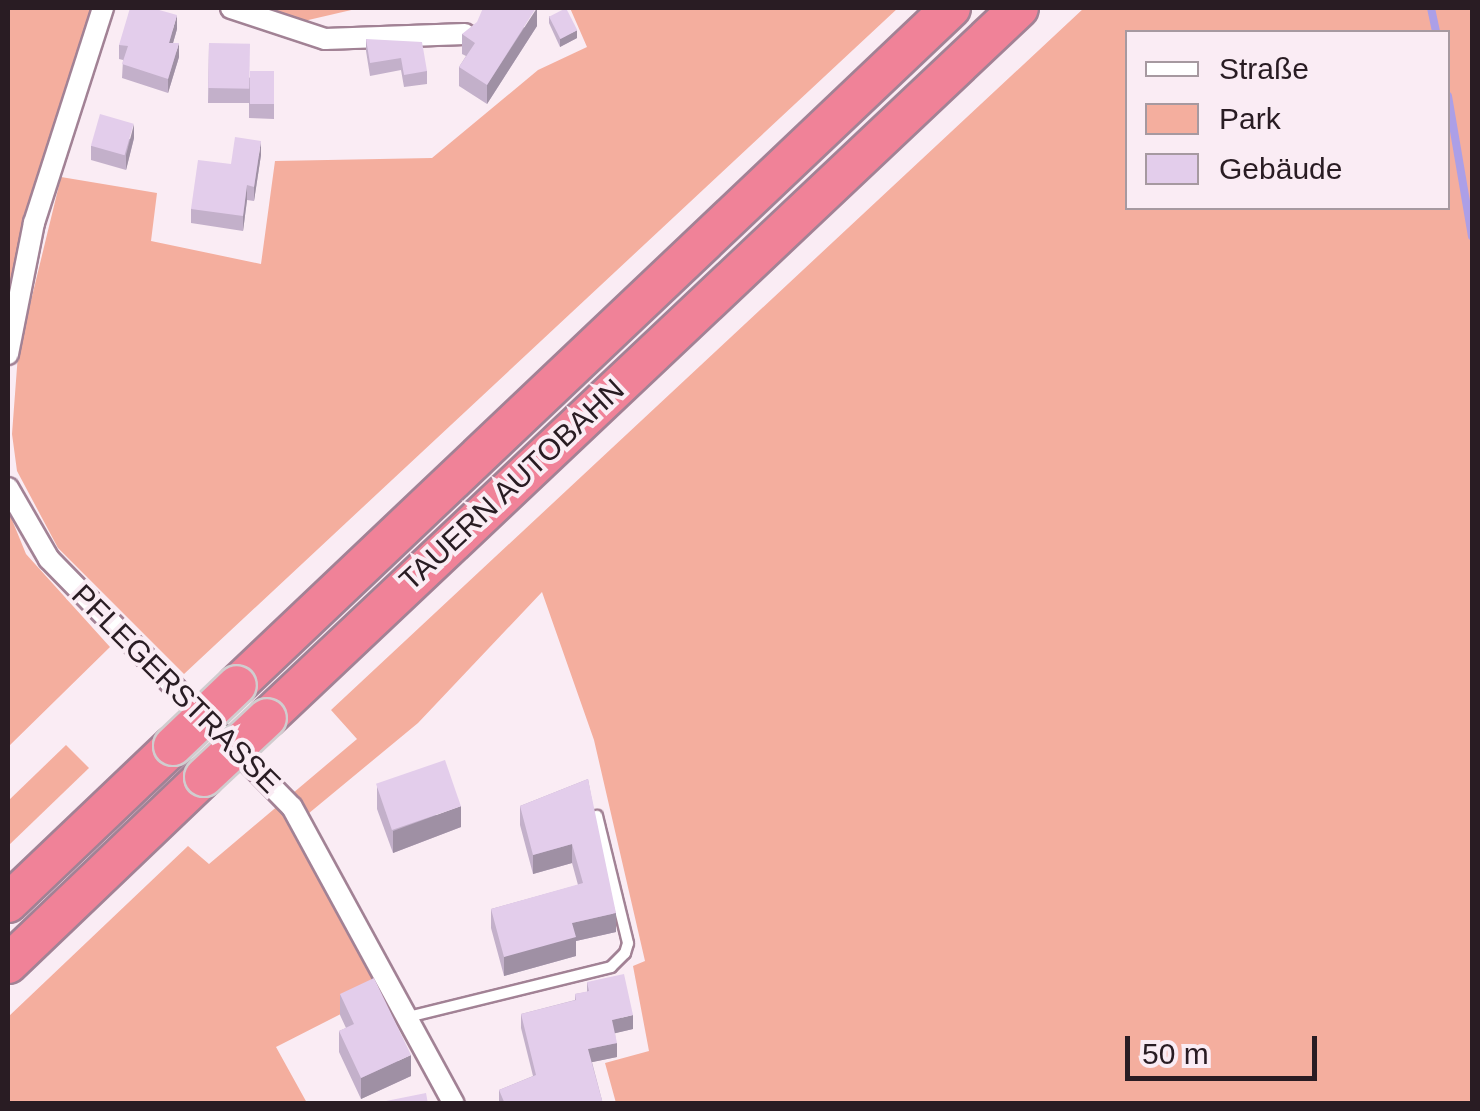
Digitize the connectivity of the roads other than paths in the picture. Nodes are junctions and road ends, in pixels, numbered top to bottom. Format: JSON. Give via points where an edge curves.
{"nodes":[{"id":1,"x":103,"y":8,"type":"edge"},
{"id":2,"x":231,"y":8,"type":"edge"},
{"id":3,"x":951,"y":8,"type":"edge"},
{"id":4,"x":1019,"y":8,"type":"edge"},
{"id":5,"x":465,"y":34,"type":"edge"},
{"id":6,"x":8,"y":354,"type":"edge"},
{"id":7,"x":8,"y":488,"type":"edge"},
{"id":8,"x":597,"y":816,"type":"edge"},
{"id":9,"x":8,"y":903,"type":"edge"},
{"id":10,"x":8,"y":964,"type":"edge"},
{"id":11,"x":408,"y":1018,"type":"junction"},
{"id":12,"x":454,"y":1104,"type":"edge"}],
"edges":[{"from":1,"to":6,"type":"street","via":[[34,223]]},
{"from":2,"to":5,"type":"street","via":[[326,39]]},
{"from":3,"to":9,"type":"highway","name":"TAUERN AUTOBAHN","bridge":true},
{"from":4,"to":10,"type":"highway","name":"TAUERN AUTOBAHN","bridge":true},
{"from":7,"to":11,"type":"street","name":"PFLEGERSTRASSE","via":[[48,559],[292,807]]},
{"from":8,"to":11,"type":"lane","via":[[628,943],[625,954],[611,968]]},
{"from":11,"to":12,"type":"street","name":"PFLEGERSTRASSE"}]}
